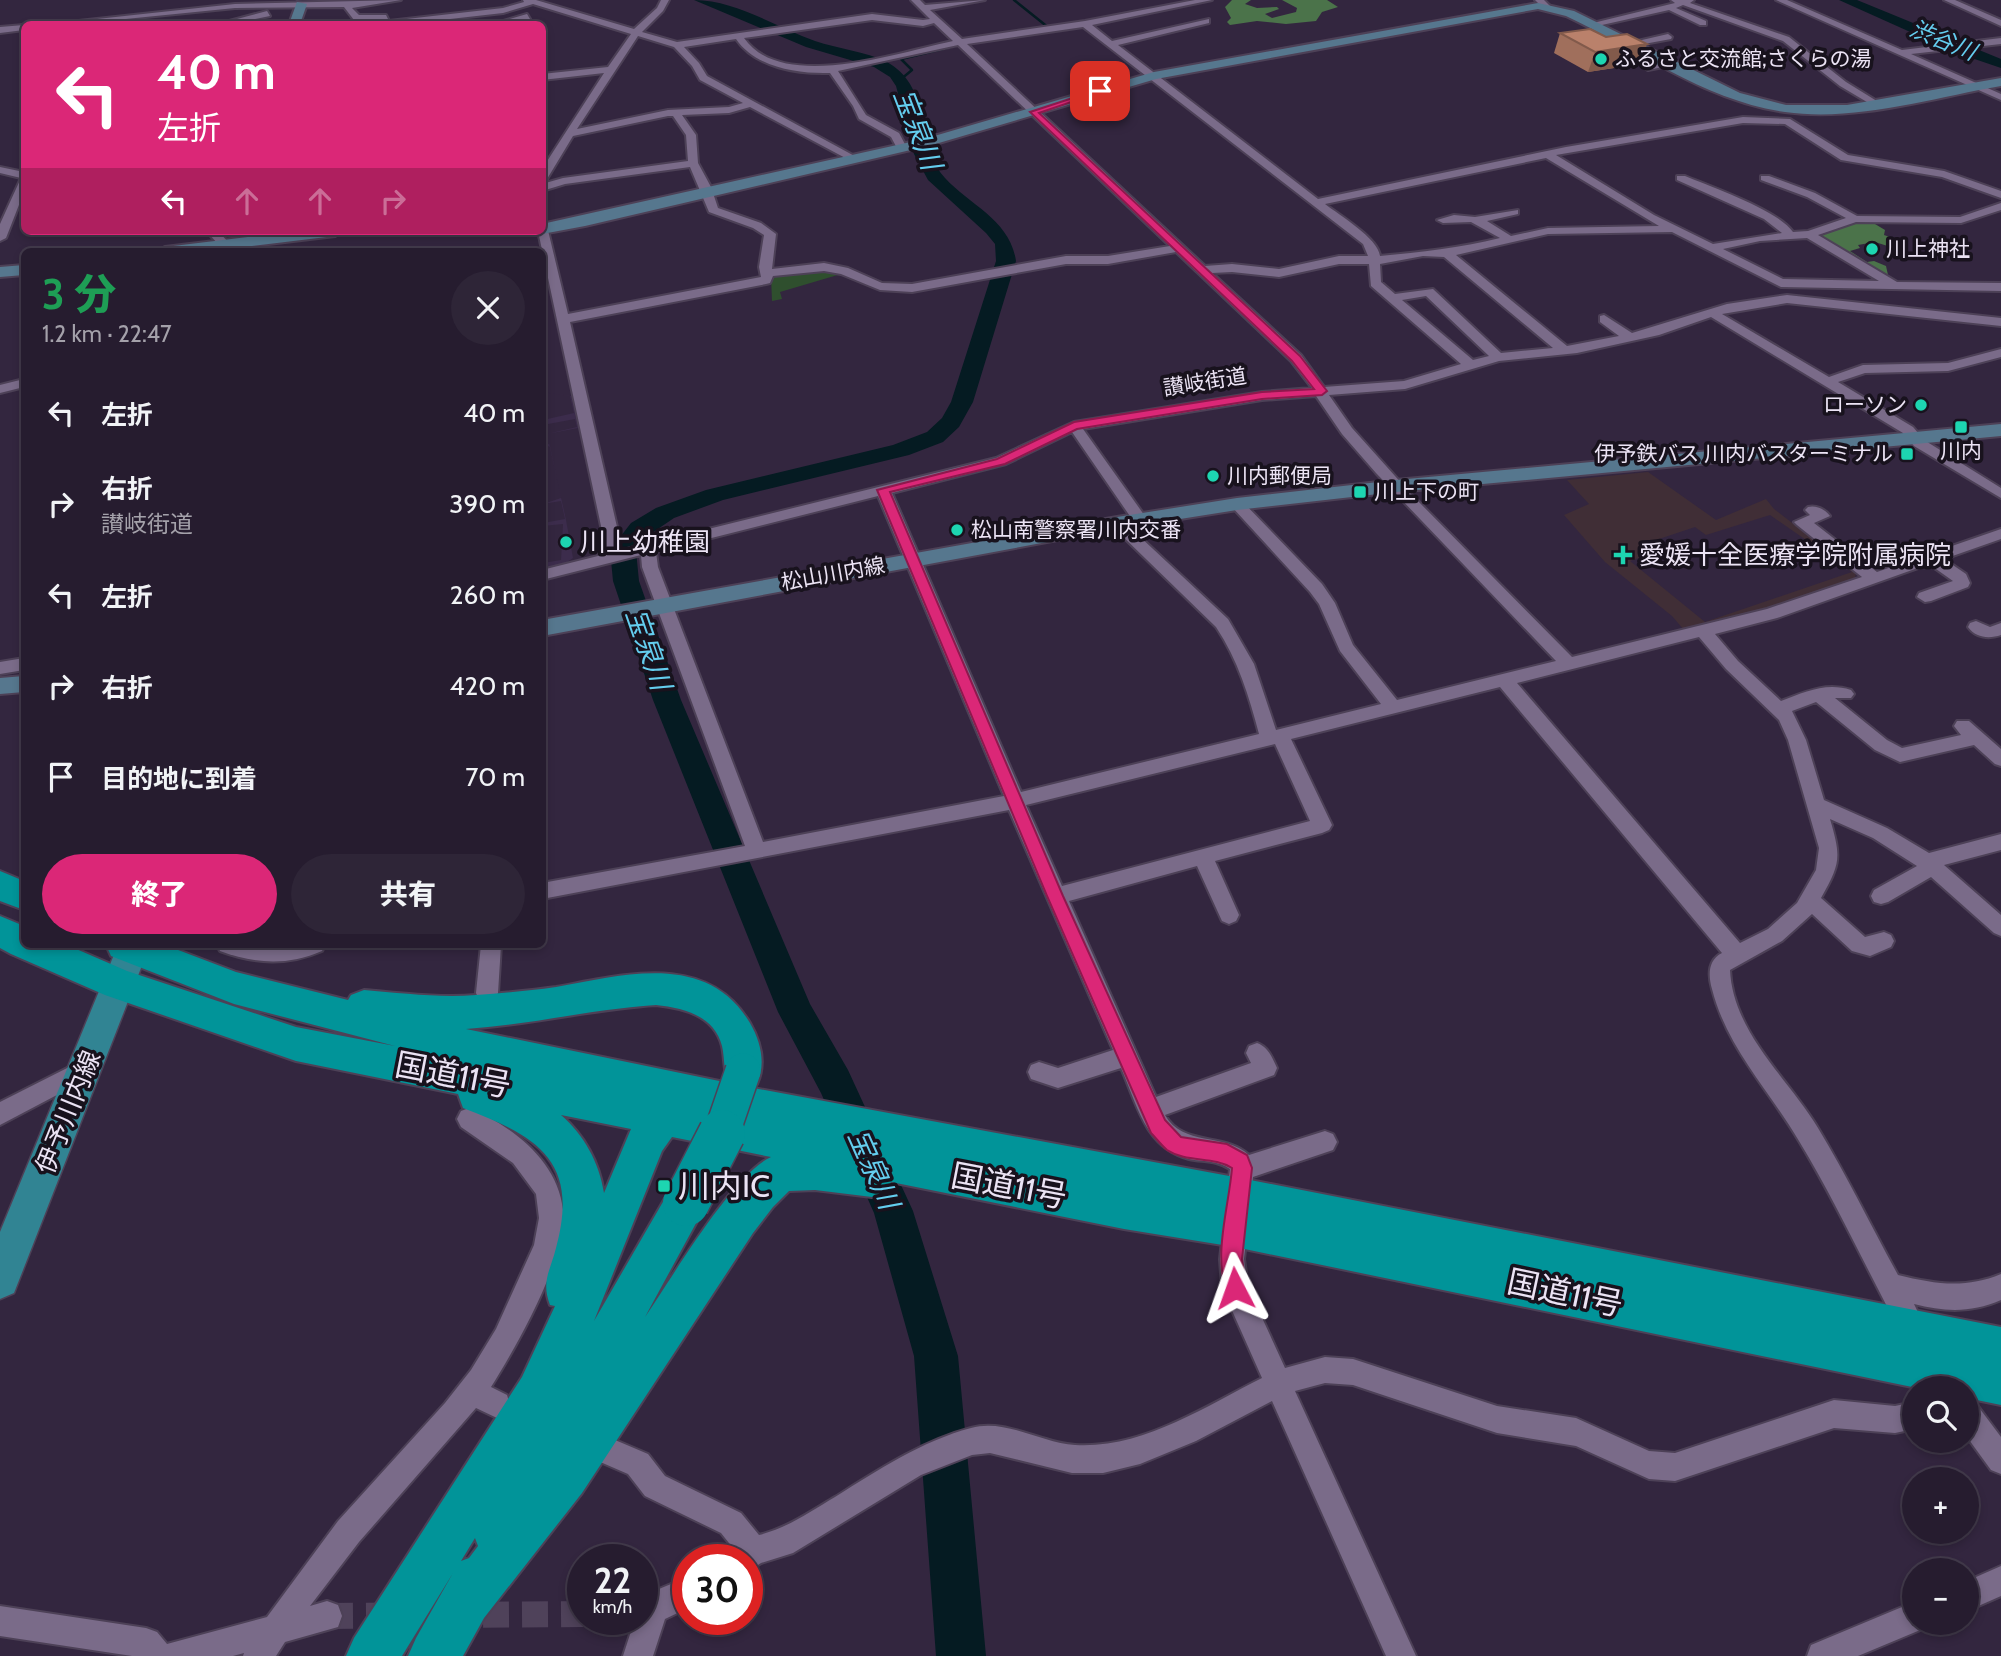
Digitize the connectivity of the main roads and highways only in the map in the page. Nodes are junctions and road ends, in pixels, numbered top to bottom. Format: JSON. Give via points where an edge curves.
{"nodes":[{"id":1,"x":0,"y":885,"type":"edge"},
{"id":2,"x":21,"y":895,"type":"edge"},
{"id":3,"x":0,"y":931,"type":"edge"},
{"id":4,"x":21,"y":941,"type":"edge"},
{"id":5,"x":60,"y":948,"type":"edge"},
{"id":6,"x":127,"y":956,"type":"edge"},
{"id":7,"x":317,"y":1010,"type":"junction"},
{"id":8,"x":296,"y":1044,"type":"junction"},
{"id":9,"x":730,"y":1085,"type":"junction"},
{"id":10,"x":663,"y":1117,"type":"junction"},
{"id":11,"x":873,"y":1155,"type":"junction"},
{"id":12,"x":1239,"y":1198,"type":"junction"},
{"id":13,"x":0,"y":1279,"type":"edge"},
{"id":14,"x":2001,"y":1350,"type":"edge"},
{"id":15,"x":1929,"y":1369,"type":"edge"},
{"id":16,"x":2001,"y":1382,"type":"edge"},
{"id":17,"x":517,"y":1399,"type":"junction"},
{"id":18,"x":468,"y":1599,"type":"junction"},
{"id":19,"x":372,"y":1656,"type":"edge"},
{"id":20,"x":434,"y":1656,"type":"edge"}],
"edges":[{"from":1,"to":2,"type":"highway"},
{"from":3,"to":4,"type":"highway","name":"国道11号"},
{"from":5,"to":6,"type":"highway","name":"国道11号"},
{"from":6,"to":7,"type":"highway","name":"国道11号"},
{"from":6,"to":8,"type":"highway","name":"国道11号"},
{"from":6,"to":13,"type":"main road","name":"伊予川内線"},
{"from":7,"to":9,"type":"highway","name":"国道11号","via":[[502,1056]]},
{"from":7,"to":9,"type":"highway","via":[[357,1006],[473,1013],[553,1004],[617,990],[679,990],[704,999],[725,1014],[740,1040]]},
{"from":8,"to":10,"type":"highway","name":"国道11号"},
{"from":8,"to":17,"type":"highway","via":[[318,1061],[493,1099],[542,1123],[565,1143],[580,1171],[584,1200],[580,1236]]},
{"from":9,"to":10,"type":"highway","via":[[682,1102]]},
{"from":9,"to":11,"type":"highway","name":"国道11号"},
{"from":9,"to":18,"type":"highway","bridge":true,"via":[[737,1097],[716,1149],[533,1470]]},
{"from":10,"to":11,"type":"highway","name":"国道11号"},
{"from":10,"to":17,"type":"highway","via":[[648,1139],[572,1319]]},
{"from":11,"to":12,"type":"highway","name":"国道11号"},
{"from":11,"to":12,"type":"highway","name":"国道11号","via":[[1124,1208]]},
{"from":11,"to":18,"type":"highway","via":[[816,1171],[785,1172],[764,1185],[565,1476]]},
{"from":12,"to":15,"type":"highway","name":"国道11号"},
{"from":14,"to":15,"type":"highway","name":"国道11号"},
{"from":15,"to":16,"type":"highway","name":"国道11号"},
{"from":17,"to":19,"type":"highway"},
{"from":18,"to":20,"type":"highway"}]}
